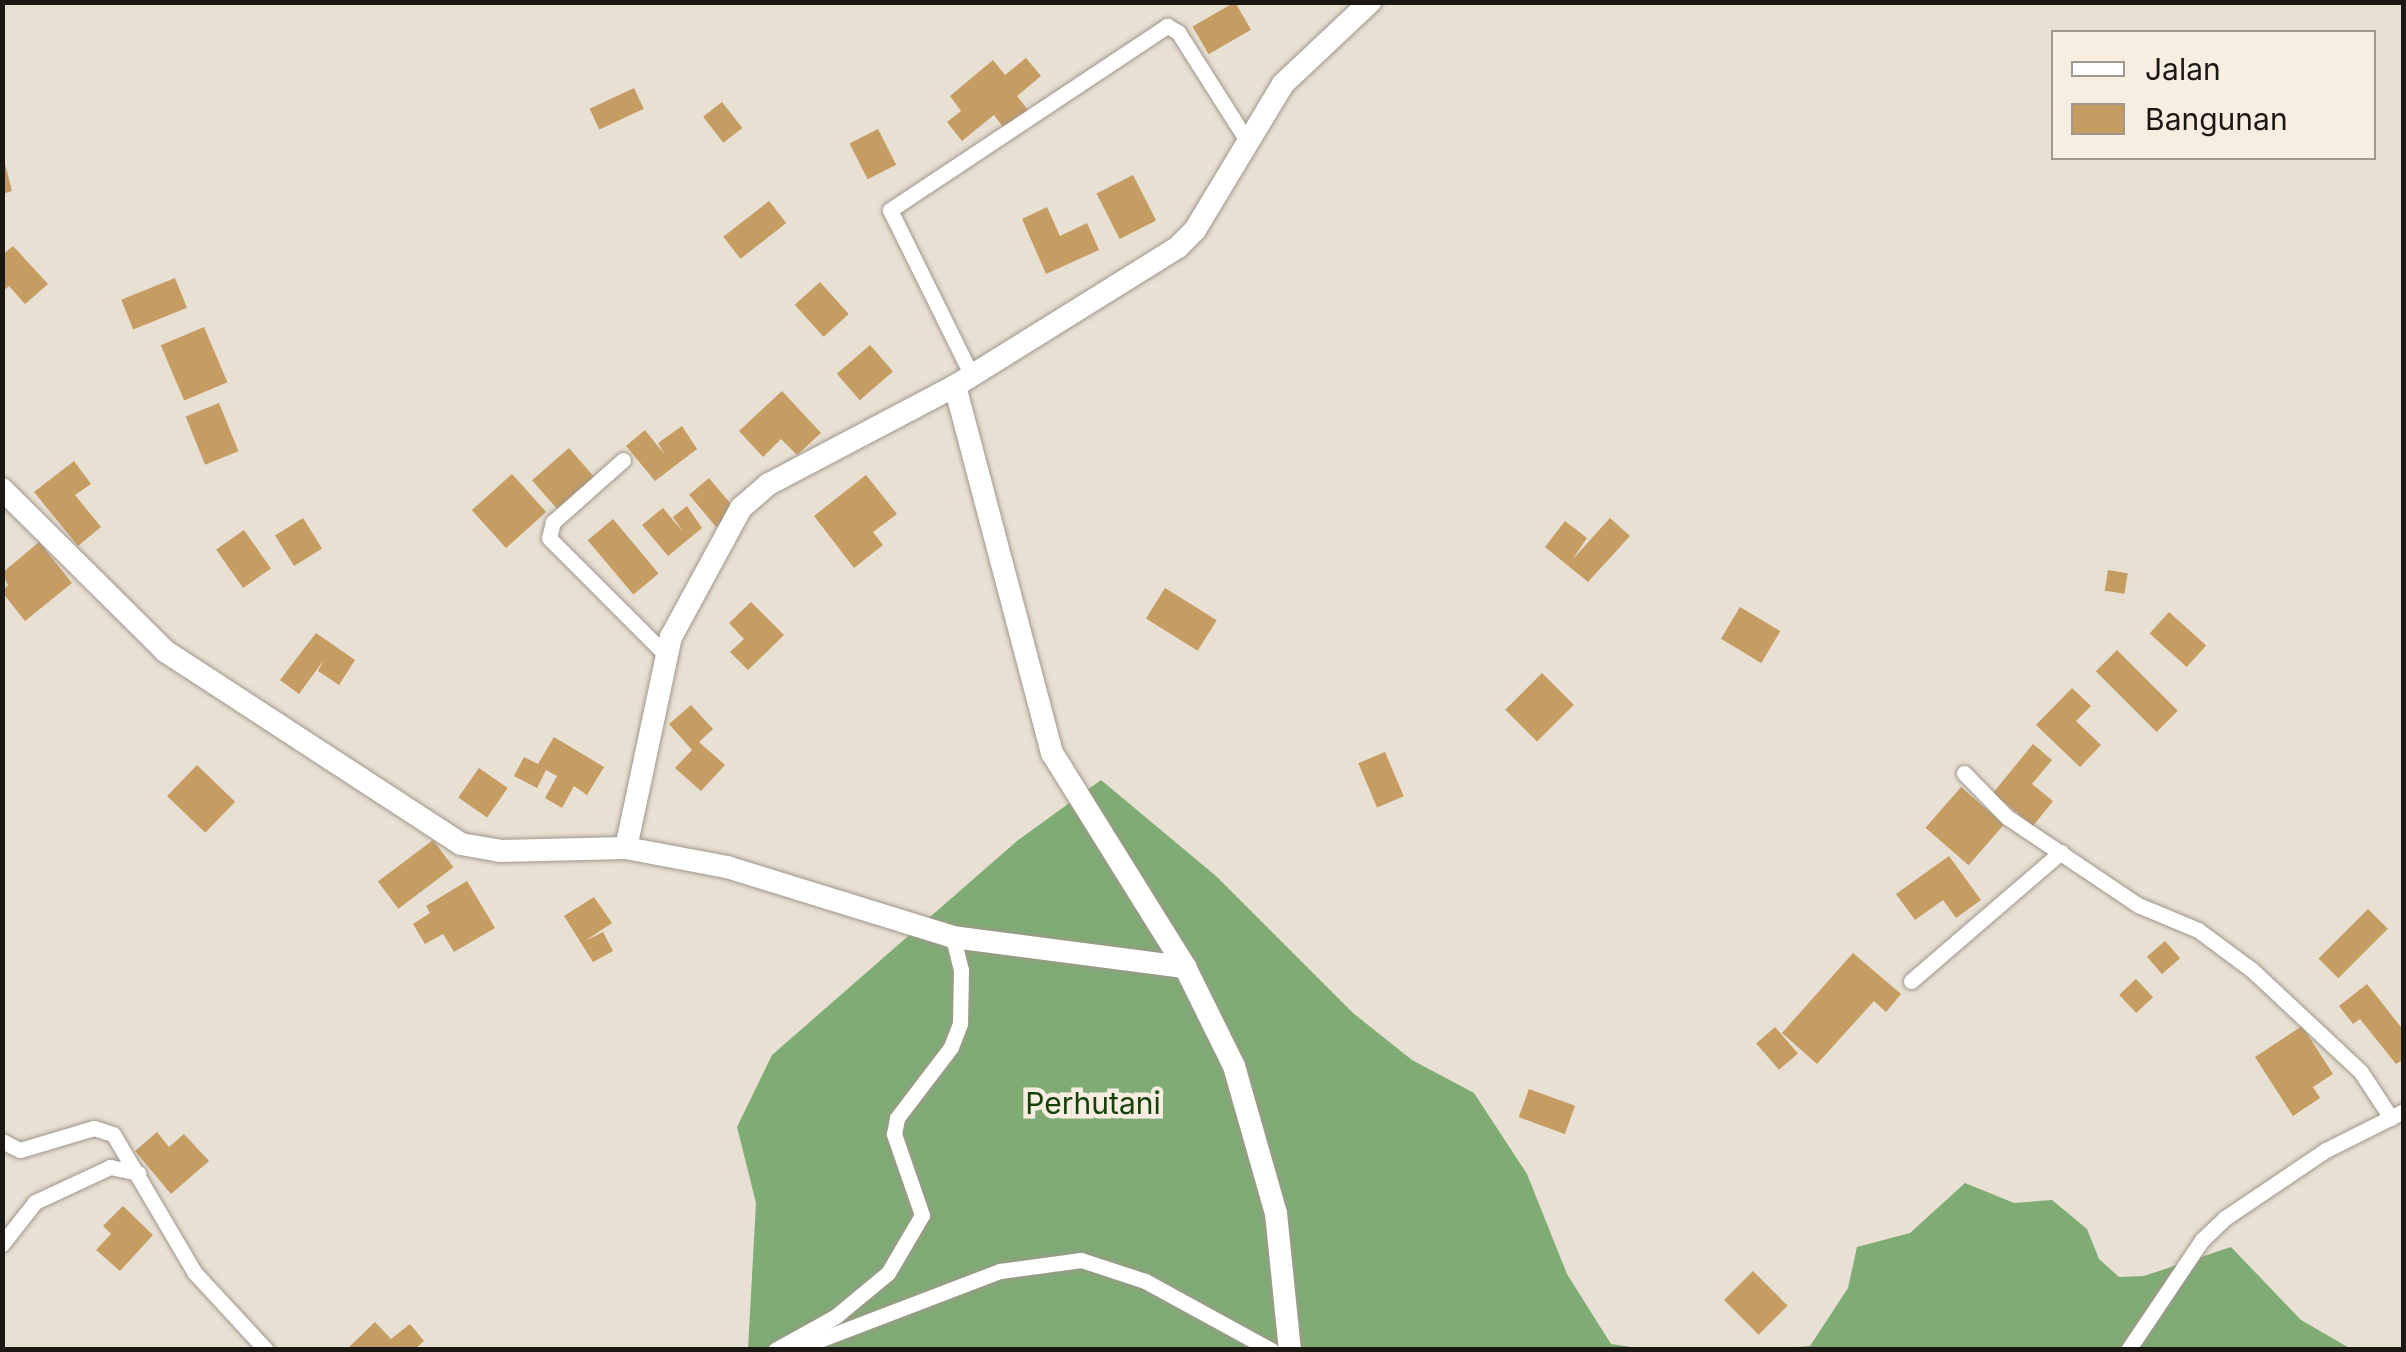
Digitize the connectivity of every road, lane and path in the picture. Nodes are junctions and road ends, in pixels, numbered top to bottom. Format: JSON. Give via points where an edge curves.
{"nodes":[{"id":1,"x":1370,"y":2,"type":"edge"},
{"id":2,"x":1246,"y":138,"type":"junction"},
{"id":3,"x":963,"y":381,"type":"junction"},
{"id":4,"x":623,"y":460,"type":"dead end"},
{"id":5,"x":2,"y":488,"type":"edge"},
{"id":6,"x":666,"y":655,"type":"junction"},
{"id":7,"x":1964,"y":773,"type":"dead end"},
{"id":8,"x":626,"y":848,"type":"junction"},
{"id":9,"x":2061,"y":852,"type":"junction"},
{"id":10,"x":953,"y":936,"type":"junction"},
{"id":11,"x":1185,"y":967,"type":"junction"},
{"id":12,"x":1910,"y":981,"type":"dead end"},
{"id":13,"x":2397,"y":1115,"type":"edge"},
{"id":14,"x":2,"y":1141,"type":"edge"},
{"id":15,"x":141,"y":1175,"type":"junction"},
{"id":16,"x":2,"y":1244,"type":"edge"},
{"id":17,"x":266,"y":1350,"type":"edge"},
{"id":18,"x":774,"y":1350,"type":"edge"},
{"id":19,"x":793,"y":1350,"type":"edge"},
{"id":20,"x":1271,"y":1350,"type":"edge"},
{"id":21,"x":1290,"y":1350,"type":"edge"},
{"id":22,"x":2128,"y":1350,"type":"edge"}],
"edges":[{"from":1,"to":2,"type":"street","via":[[1294,71]]},
{"from":2,"to":3,"type":"street","via":[[1201,220],[1178,247]]},
{"from":2,"to":3,"type":"street","via":[[1178,32],[1166,26],[890,210]]},
{"from":3,"to":6,"type":"street","via":[[754,495],[730,524]]},
{"from":3,"to":11,"type":"street","via":[[1047,742]]},
{"from":4,"to":6,"type":"street","via":[[553,522],[549,538]]},
{"from":5,"to":8,"type":"street","via":[[176,660],[461,844],[500,851]]},
{"from":6,"to":8,"type":"street"},
{"from":7,"to":9,"type":"street","via":[[2007,817]]},
{"from":8,"to":10,"type":"street","via":[[727,867]]},
{"from":9,"to":12,"type":"street"},
{"from":9,"to":13,"type":"street","via":[[2138,906],[2198,930],[2252,970]]},
{"from":10,"to":11,"type":"street"},
{"from":10,"to":18,"type":"street","via":[[961,970],[960,1024],[897,1118],[894,1134],[922,1215],[888,1273],[836,1316]]},
{"from":11,"to":21,"type":"street","via":[[1234,1066],[1261,1152],[1282,1246]]},
{"from":13,"to":22,"type":"street","via":[[2326,1150],[2225,1218],[2202,1240]]},
{"from":14,"to":15,"type":"street","via":[[25,1149],[103,1128]]},
{"from":15,"to":16,"type":"street","via":[[110,1167],[68,1186],[26,1210]]},
{"from":15,"to":17,"type":"street","via":[[205,1287]]},
{"from":19,"to":20,"type":"street","via":[[1000,1271],[1080,1260],[1146,1281]]}]}
